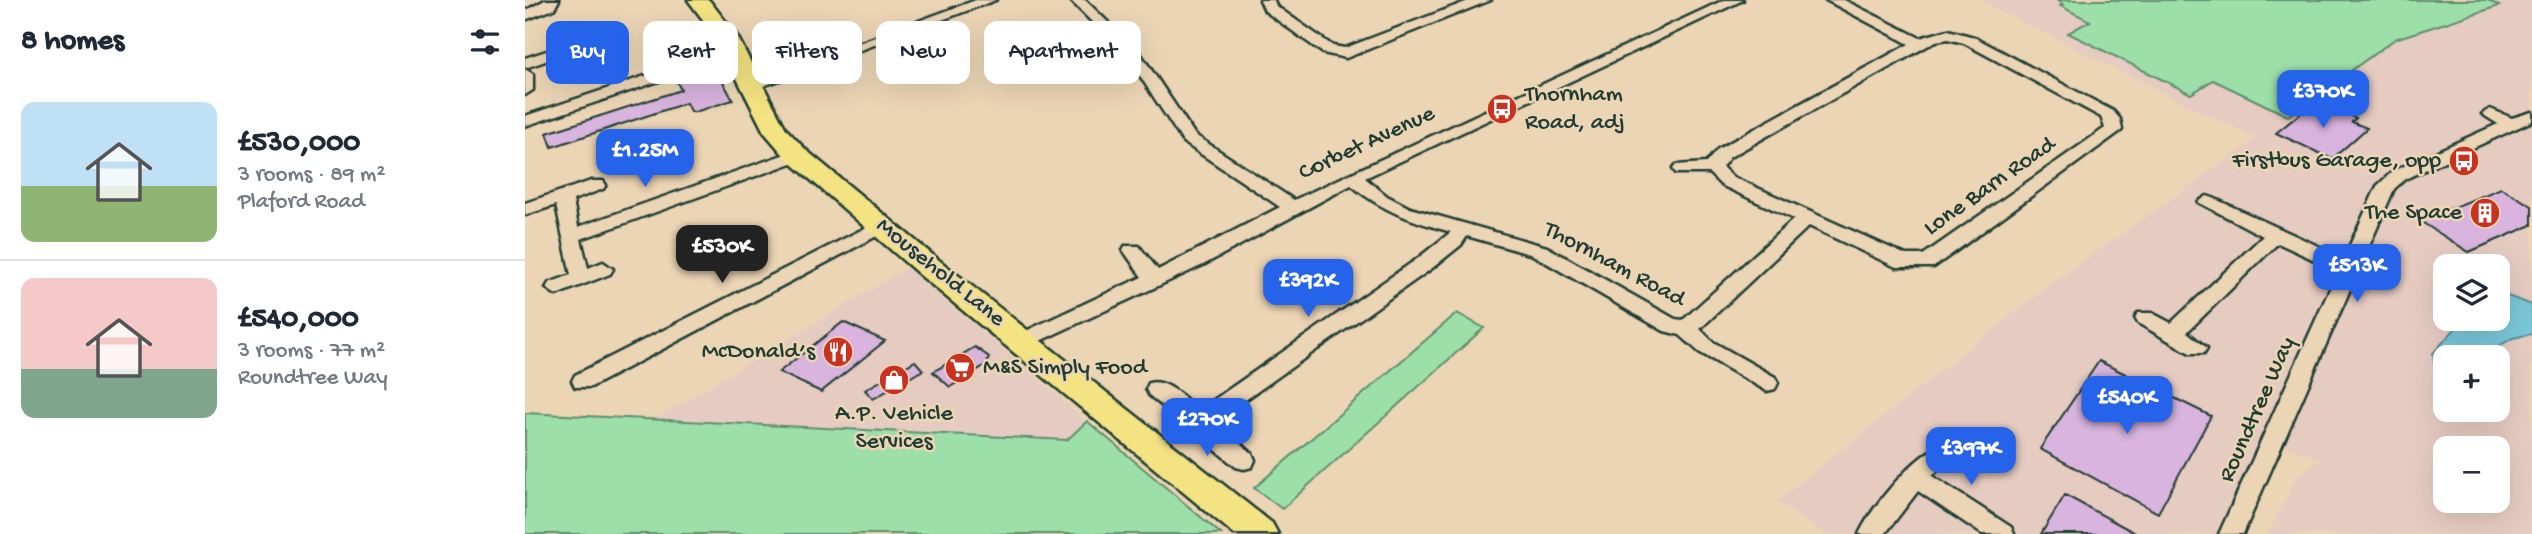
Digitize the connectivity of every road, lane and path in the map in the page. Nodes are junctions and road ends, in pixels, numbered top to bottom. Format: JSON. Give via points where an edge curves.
{"nodes":[{"id":1,"x":552,"y":0,"type":"edge"},
{"id":2,"x":698,"y":0,"type":"edge"},
{"id":3,"x":989,"y":0,"type":"edge"},
{"id":4,"x":1077,"y":0,"type":"edge"},
{"id":5,"x":1267,"y":0,"type":"edge"},
{"id":6,"x":1484,"y":0,"type":"edge"},
{"id":7,"x":1736,"y":0,"type":"edge"},
{"id":8,"x":1833,"y":0,"type":"edge"},
{"id":9,"x":525,"y":16,"type":"edge"},
{"id":10,"x":713,"y":21,"type":"edge"},
{"id":11,"x":1921,"y":44,"type":"junction"},
{"id":12,"x":546,"y":56,"type":"edge"},
{"id":13,"x":738,"y":57,"type":"edge"},
{"id":14,"x":525,"y":63,"type":"edge"},
{"id":15,"x":525,"y":74,"type":"edge"},
{"id":16,"x":643,"y":82,"type":"edge"},
{"id":17,"x":753,"y":85,"type":"junction"},
{"id":18,"x":525,"y":90,"type":"edge"},
{"id":19,"x":2490,"y":114,"type":"dead end"},
{"id":20,"x":525,"y":121,"type":"edge"},
{"id":21,"x":796,"y":155,"type":"junction"},
{"id":22,"x":1713,"y":168,"type":"junction"},
{"id":23,"x":1682,"y":169,"type":"dead end"},
{"id":24,"x":1352,"y":177,"type":"junction"},
{"id":25,"x":597,"y":185,"type":"dead end"},
{"id":26,"x":562,"y":197,"type":"junction"},
{"id":27,"x":2207,"y":202,"type":"dead end"},
{"id":28,"x":1291,"y":206,"type":"junction"},
{"id":29,"x":525,"y":209,"type":"edge"},
{"id":30,"x":1806,"y":218,"type":"junction"},
{"id":31,"x":881,"y":226,"type":"junction"},
{"id":32,"x":1462,"y":230,"type":"junction"},
{"id":33,"x":2274,"y":235,"type":"junction"},
{"id":34,"x":571,"y":236,"type":"junction"},
{"id":35,"x":1132,"y":250,"type":"dead end"},
{"id":36,"x":603,"y":269,"type":"dead end"},
{"id":37,"x":2350,"y":269,"type":"junction"},
{"id":38,"x":581,"y":278,"type":"junction"},
{"id":39,"x":1154,"y":279,"type":"junction"},
{"id":40,"x":556,"y":288,"type":"dead end"},
{"id":41,"x":2145,"y":318,"type":"dead end"},
{"id":42,"x":1686,"y":328,"type":"junction"},
{"id":43,"x":2173,"y":333,"type":"junction"},
{"id":44,"x":1022,"y":341,"type":"junction"},
{"id":45,"x":2197,"y":348,"type":"dead end"},
{"id":46,"x":583,"y":381,"type":"dead end"},
{"id":47,"x":1767,"y":383,"type":"dead end"},
{"id":48,"x":1157,"y":389,"type":"dead end"},
{"id":49,"x":1198,"y":422,"type":"junction"},
{"id":50,"x":1943,"y":454,"type":"dead end"},
{"id":51,"x":1244,"y":460,"type":"dead end"},
{"id":52,"x":1915,"y":477,"type":"junction"},
{"id":53,"x":1260,"y":534,"type":"edge"},
{"id":54,"x":1871,"y":534,"type":"edge"},
{"id":55,"x":2002,"y":534,"type":"edge"},
{"id":56,"x":2231,"y":534,"type":"edge"}],
"edges":[{"from":1,"to":9,"type":"street","via":[[549,6]]},
{"from":2,"to":10,"type":"highway","name":"Mousehold Lane"},
{"from":3,"to":17,"type":"street"},
{"from":4,"to":28,"type":"street","via":[[1135,56],[1189,138]]},
{"from":5,"to":6,"type":"street","via":[[1270,8],[1328,50],[1346,53]]},
{"from":7,"to":24,"type":"street","name":"Corbet Avenue"},
{"from":8,"to":11,"type":"street"},
{"from":11,"to":22,"type":"street","name":"Lone Barn Road","via":[[1724,153]]},
{"from":11,"to":30,"type":"street","name":"Lone Barn Road","via":[[1947,31],[1969,40],[2107,114],[2114,130],[1927,262],[1903,262]]},
{"from":12,"to":14,"type":"street"},
{"from":13,"to":17,"type":"highway","name":"Mousehold Lane"},
{"from":15,"to":18,"type":"street"},
{"from":16,"to":20,"type":"street"},
{"from":17,"to":21,"type":"highway","name":"Mousehold Lane","via":[[776,132]]},
{"from":19,"to":37,"type":"street","name":"Roundtree Way","via":[[2520,120],[2392,180]]},
{"from":21,"to":31,"type":"highway","name":"Mousehold Lane"},
{"from":21,"to":34,"type":"street"},
{"from":22,"to":23,"type":"street"},
{"from":22,"to":30,"type":"street","name":"Lone Barn Road","via":[[1727,181]]},
{"from":24,"to":28,"type":"street","name":"Corbet Avenue"},
{"from":24,"to":32,"type":"street","name":"Thornham Road","via":[[1404,212]]},
{"from":25,"to":26,"type":"street"},
{"from":26,"to":29,"type":"street"},
{"from":26,"to":34,"type":"street"},
{"from":27,"to":33,"type":"street"},
{"from":28,"to":39,"type":"street","name":"Corbet Avenue"},
{"from":30,"to":42,"type":"street"},
{"from":31,"to":44,"type":"highway","name":"Mousehold Lane"},
{"from":31,"to":46,"type":"street"},
{"from":32,"to":42,"type":"street","name":"Thornham Road","via":[[1495,235],[1540,251],[1671,326]]},
{"from":32,"to":49,"type":"street","via":[[1424,264]]},
{"from":33,"to":37,"type":"street"},
{"from":33,"to":43,"type":"street"},
{"from":34,"to":38,"type":"street"},
{"from":35,"to":39,"type":"street"},
{"from":36,"to":38,"type":"street"},
{"from":37,"to":56,"type":"street","name":"Roundtree Way"},
{"from":38,"to":40,"type":"street"},
{"from":39,"to":44,"type":"street","name":"Corbet Avenue"},
{"from":41,"to":43,"type":"street"},
{"from":42,"to":47,"type":"street","name":"Thornham Road","via":[[1706,347]]},
{"from":43,"to":45,"type":"street"},
{"from":44,"to":53,"type":"highway","name":"Mousehold Lane"},
{"from":48,"to":49,"type":"street"},
{"from":49,"to":51,"type":"street"},
{"from":50,"to":52,"type":"street"},
{"from":52,"to":54,"type":"street"},
{"from":52,"to":55,"type":"street"}]}
